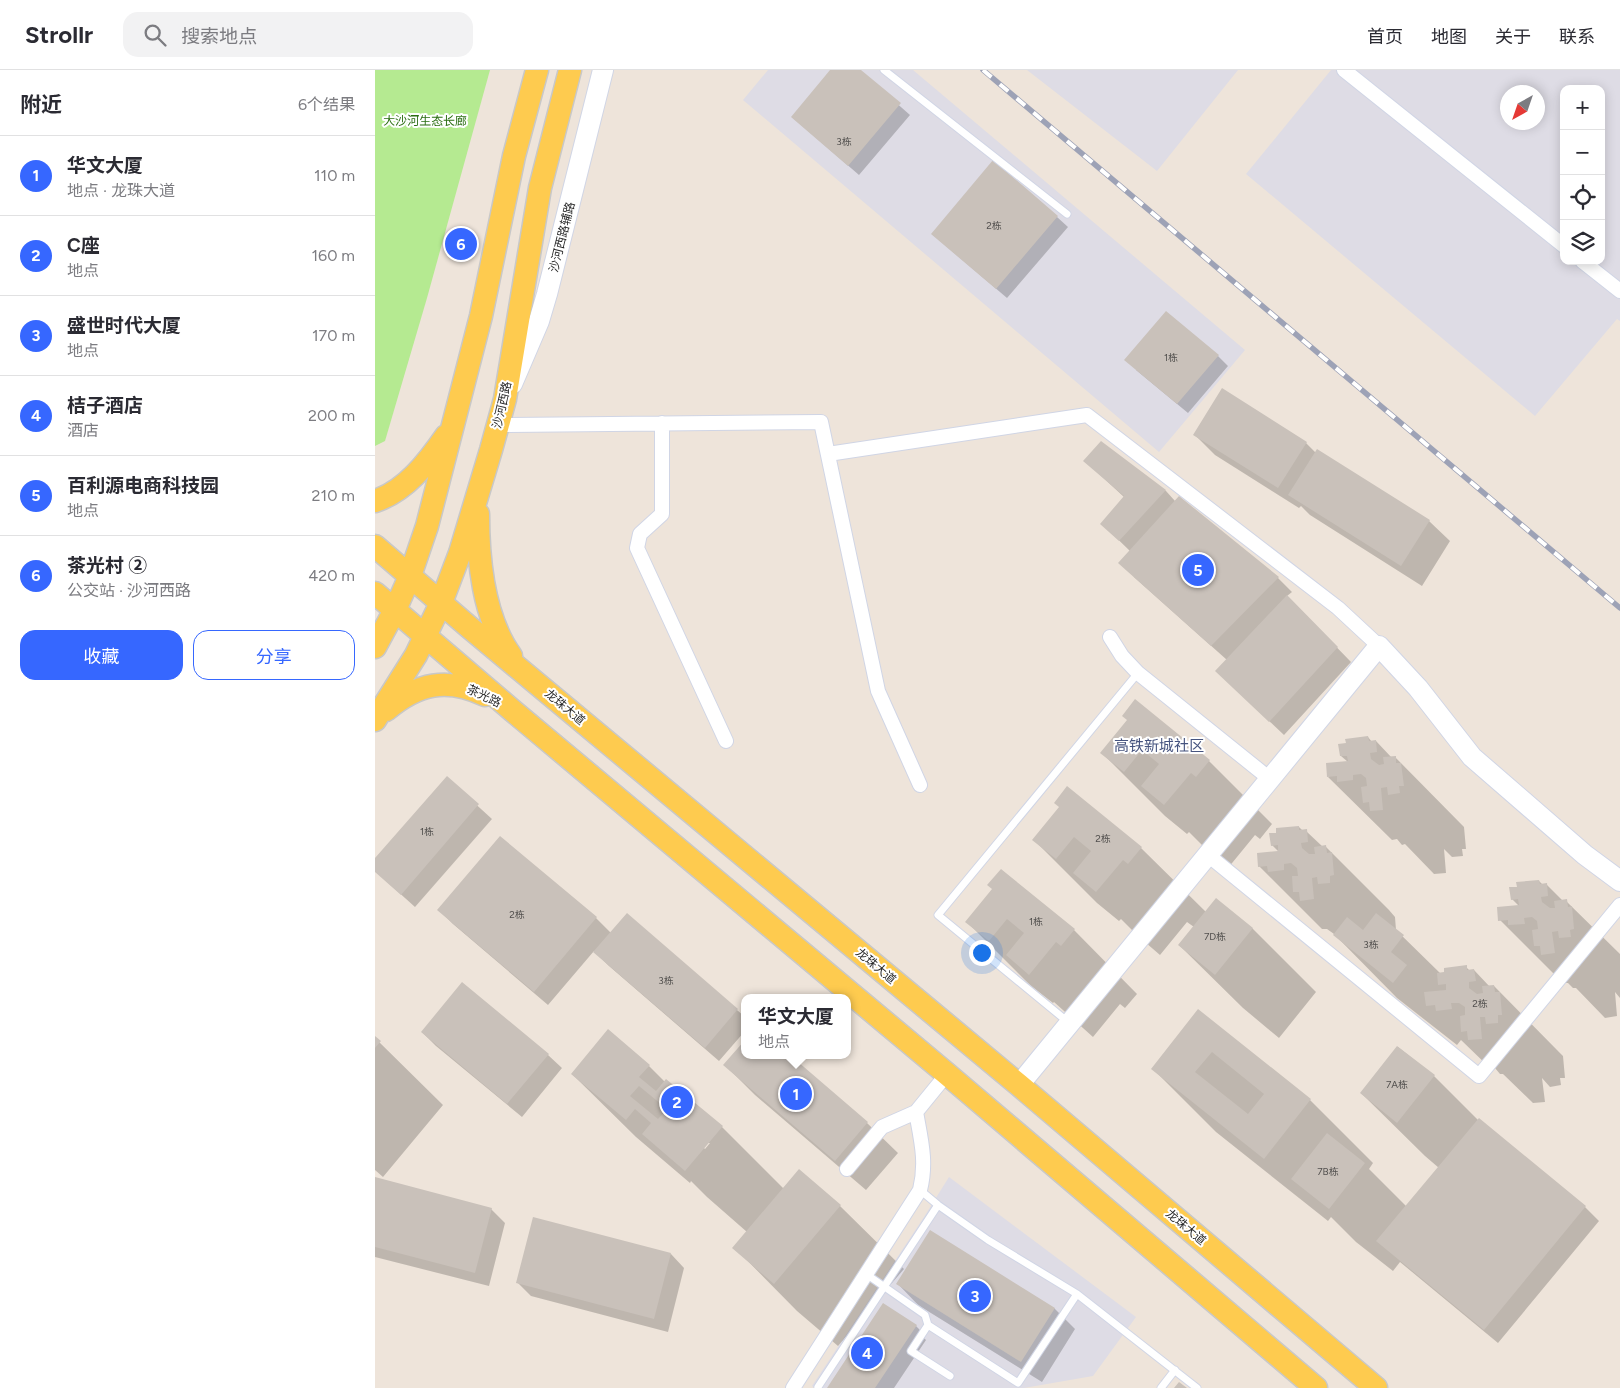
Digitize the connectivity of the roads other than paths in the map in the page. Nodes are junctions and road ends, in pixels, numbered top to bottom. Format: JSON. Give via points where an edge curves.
{"nodes":[{"id":1,"x":537,"y":70,"type":"edge"},
{"id":2,"x":569,"y":70,"type":"edge"},
{"id":3,"x":603,"y":70,"type":"edge"},
{"id":4,"x":883,"y":70,"type":"edge"},
{"id":5,"x":1344,"y":70,"type":"edge"},
{"id":6,"x":1067,"y":214,"type":"dead end"},
{"id":7,"x":1560,"y":243,"type":"edge"},
{"id":8,"x":1588,"y":265,"type":"edge"},
{"id":9,"x":1620,"y":291,"type":"edge"},
{"id":10,"x":505,"y":399,"type":"junction"},
{"id":11,"x":455,"y":420,"type":"junction"},
{"id":12,"x":662,"y":423,"type":"junction"},
{"id":13,"x":498,"y":425,"type":"junction"},
{"id":14,"x":828,"y":454,"type":"junction"},
{"id":15,"x":480,"y":488,"type":"junction"},
{"id":16,"x":375,"y":501,"type":"edge"},
{"id":17,"x":375,"y":546,"type":"edge"},
{"id":18,"x":410,"y":576,"type":"junction"},
{"id":19,"x":375,"y":593,"type":"edge"},
{"id":20,"x":441,"y":603,"type":"junction"},
{"id":21,"x":395,"y":610,"type":"junction"},
{"id":22,"x":425,"y":637,"type":"junction"},
{"id":23,"x":1110,"y":637,"type":"dead end"},
{"id":24,"x":1379,"y":646,"type":"junction"},
{"id":25,"x":375,"y":647,"type":"edge"},
{"id":26,"x":520,"y":670,"type":"junction"},
{"id":27,"x":1138,"y":673,"type":"junction"},
{"id":28,"x":513,"y":711,"type":"junction"},
{"id":29,"x":375,"y":721,"type":"edge"},
{"id":30,"x":726,"y":741,"type":"dead end"},
{"id":31,"x":1270,"y":779,"type":"junction"},
{"id":32,"x":920,"y":786,"type":"dead end"},
{"id":33,"x":1208,"y":855,"type":"junction"},
{"id":34,"x":1620,"y":881,"type":"edge"},
{"id":35,"x":1620,"y":905,"type":"edge"},
{"id":36,"x":1069,"y":1024,"type":"junction"},
{"id":37,"x":947,"y":1074,"type":"junction"},
{"id":38,"x":1019,"y":1085,"type":"junction"},
{"id":39,"x":916,"y":1112,"type":"junction"},
{"id":40,"x":847,"y":1169,"type":"dead end"},
{"id":41,"x":920,"y":1190,"type":"junction"},
{"id":42,"x":938,"y":1205,"type":"junction"},
{"id":43,"x":866,"y":1274,"type":"junction"},
{"id":44,"x":885,"y":1286,"type":"junction"},
{"id":45,"x":1077,"y":1294,"type":"junction"},
{"id":46,"x":927,"y":1325,"type":"junction"},
{"id":47,"x":1175,"y":1370,"type":"junction"},
{"id":48,"x":950,"y":1376,"type":"dead end"},
{"id":49,"x":818,"y":1387,"type":"edge"},
{"id":50,"x":793,"y":1388,"type":"edge"},
{"id":51,"x":1161,"y":1388,"type":"edge"},
{"id":52,"x":1197,"y":1388,"type":"edge"},
{"id":53,"x":1316,"y":1388,"type":"edge"},
{"id":54,"x":1377,"y":1388,"type":"edge"}],
"edges":[{"from":1,"to":11,"type":"main road","via":[[514,156],[481,316]]},
{"from":2,"to":10,"type":"main road","name":"沙河西路","via":[[540,188]]},
{"from":3,"to":10,"type":"street","name":"沙河西路辅路","via":[[547,294]]},
{"from":4,"to":6,"type":"lane"},
{"from":5,"to":7,"type":"street"},
{"from":8,"to":9,"type":"street"},
{"from":10,"to":13,"type":"main road","name":"沙河西路"},
{"from":11,"to":16,"type":"main road","via":[[438,448],[419,470],[394,492]]},
{"from":11,"to":18,"type":"main road"},
{"from":12,"to":13,"type":"street"},
{"from":12,"to":14,"type":"street","via":[[821,422]]},
{"from":12,"to":30,"type":"street","via":[[662,514],[640,534],[637,548]]},
{"from":13,"to":15,"type":"main road","name":"沙河西路"},
{"from":14,"to":24,"type":"street","via":[[1087,415],[1338,608]]},
{"from":14,"to":32,"type":"street","via":[[879,691]]},
{"from":15,"to":20,"type":"main road","name":"沙河西路"},
{"from":15,"to":26,"type":"main road","via":[[478,526],[484,584],[495,626]]},
{"from":17,"to":18,"type":"main road","name":"龙珠大道"},
{"from":18,"to":20,"type":"main road","name":"龙珠大道"},
{"from":18,"to":21,"type":"main road"},
{"from":19,"to":21,"type":"main road"},
{"from":20,"to":22,"type":"main road","name":"沙河西路"},
{"from":20,"to":26,"type":"main road","name":"龙珠大道"},
{"from":21,"to":22,"type":"main road"},
{"from":21,"to":25,"type":"main road"},
{"from":22,"to":28,"type":"main road"},
{"from":22,"to":29,"type":"main road","name":"沙河西路"},
{"from":23,"to":27,"type":"street"},
{"from":24,"to":31,"type":"street"},
{"from":24,"to":34,"type":"street","via":[[1418,688],[1472,757]]},
{"from":26,"to":38,"type":"main road","name":"龙珠大道"},
{"from":27,"to":31,"type":"street"},
{"from":27,"to":36,"type":"lane","via":[[938,915]]},
{"from":28,"to":29,"type":"main road","name":"茶光路","via":[[472,689],[440,684],[409,693]]},
{"from":28,"to":37,"type":"main road"},
{"from":31,"to":33,"type":"street"},
{"from":33,"to":35,"type":"street","via":[[1479,1076]]},
{"from":33,"to":36,"type":"street"},
{"from":36,"to":38,"type":"street"},
{"from":37,"to":39,"type":"street"},
{"from":37,"to":53,"type":"main road"},
{"from":38,"to":54,"type":"main road","name":"龙珠大道"},
{"from":39,"to":40,"type":"street","via":[[882,1127]]},
{"from":39,"to":41,"type":"street","via":[[924,1160]]},
{"from":41,"to":42,"type":"lane"},
{"from":41,"to":43,"type":"street"},
{"from":42,"to":44,"type":"lane"},
{"from":42,"to":45,"type":"lane","via":[[988,1240]]},
{"from":43,"to":44,"type":"lane"},
{"from":43,"to":50,"type":"street"},
{"from":44,"to":46,"type":"lane","via":[[925,1315]]},
{"from":44,"to":49,"type":"lane"},
{"from":45,"to":46,"type":"lane","via":[[1018,1383]]},
{"from":45,"to":47,"type":"lane"},
{"from":46,"to":48,"type":"lane","via":[[911,1351]]},
{"from":47,"to":51,"type":"lane"},
{"from":47,"to":52,"type":"lane"}]}
